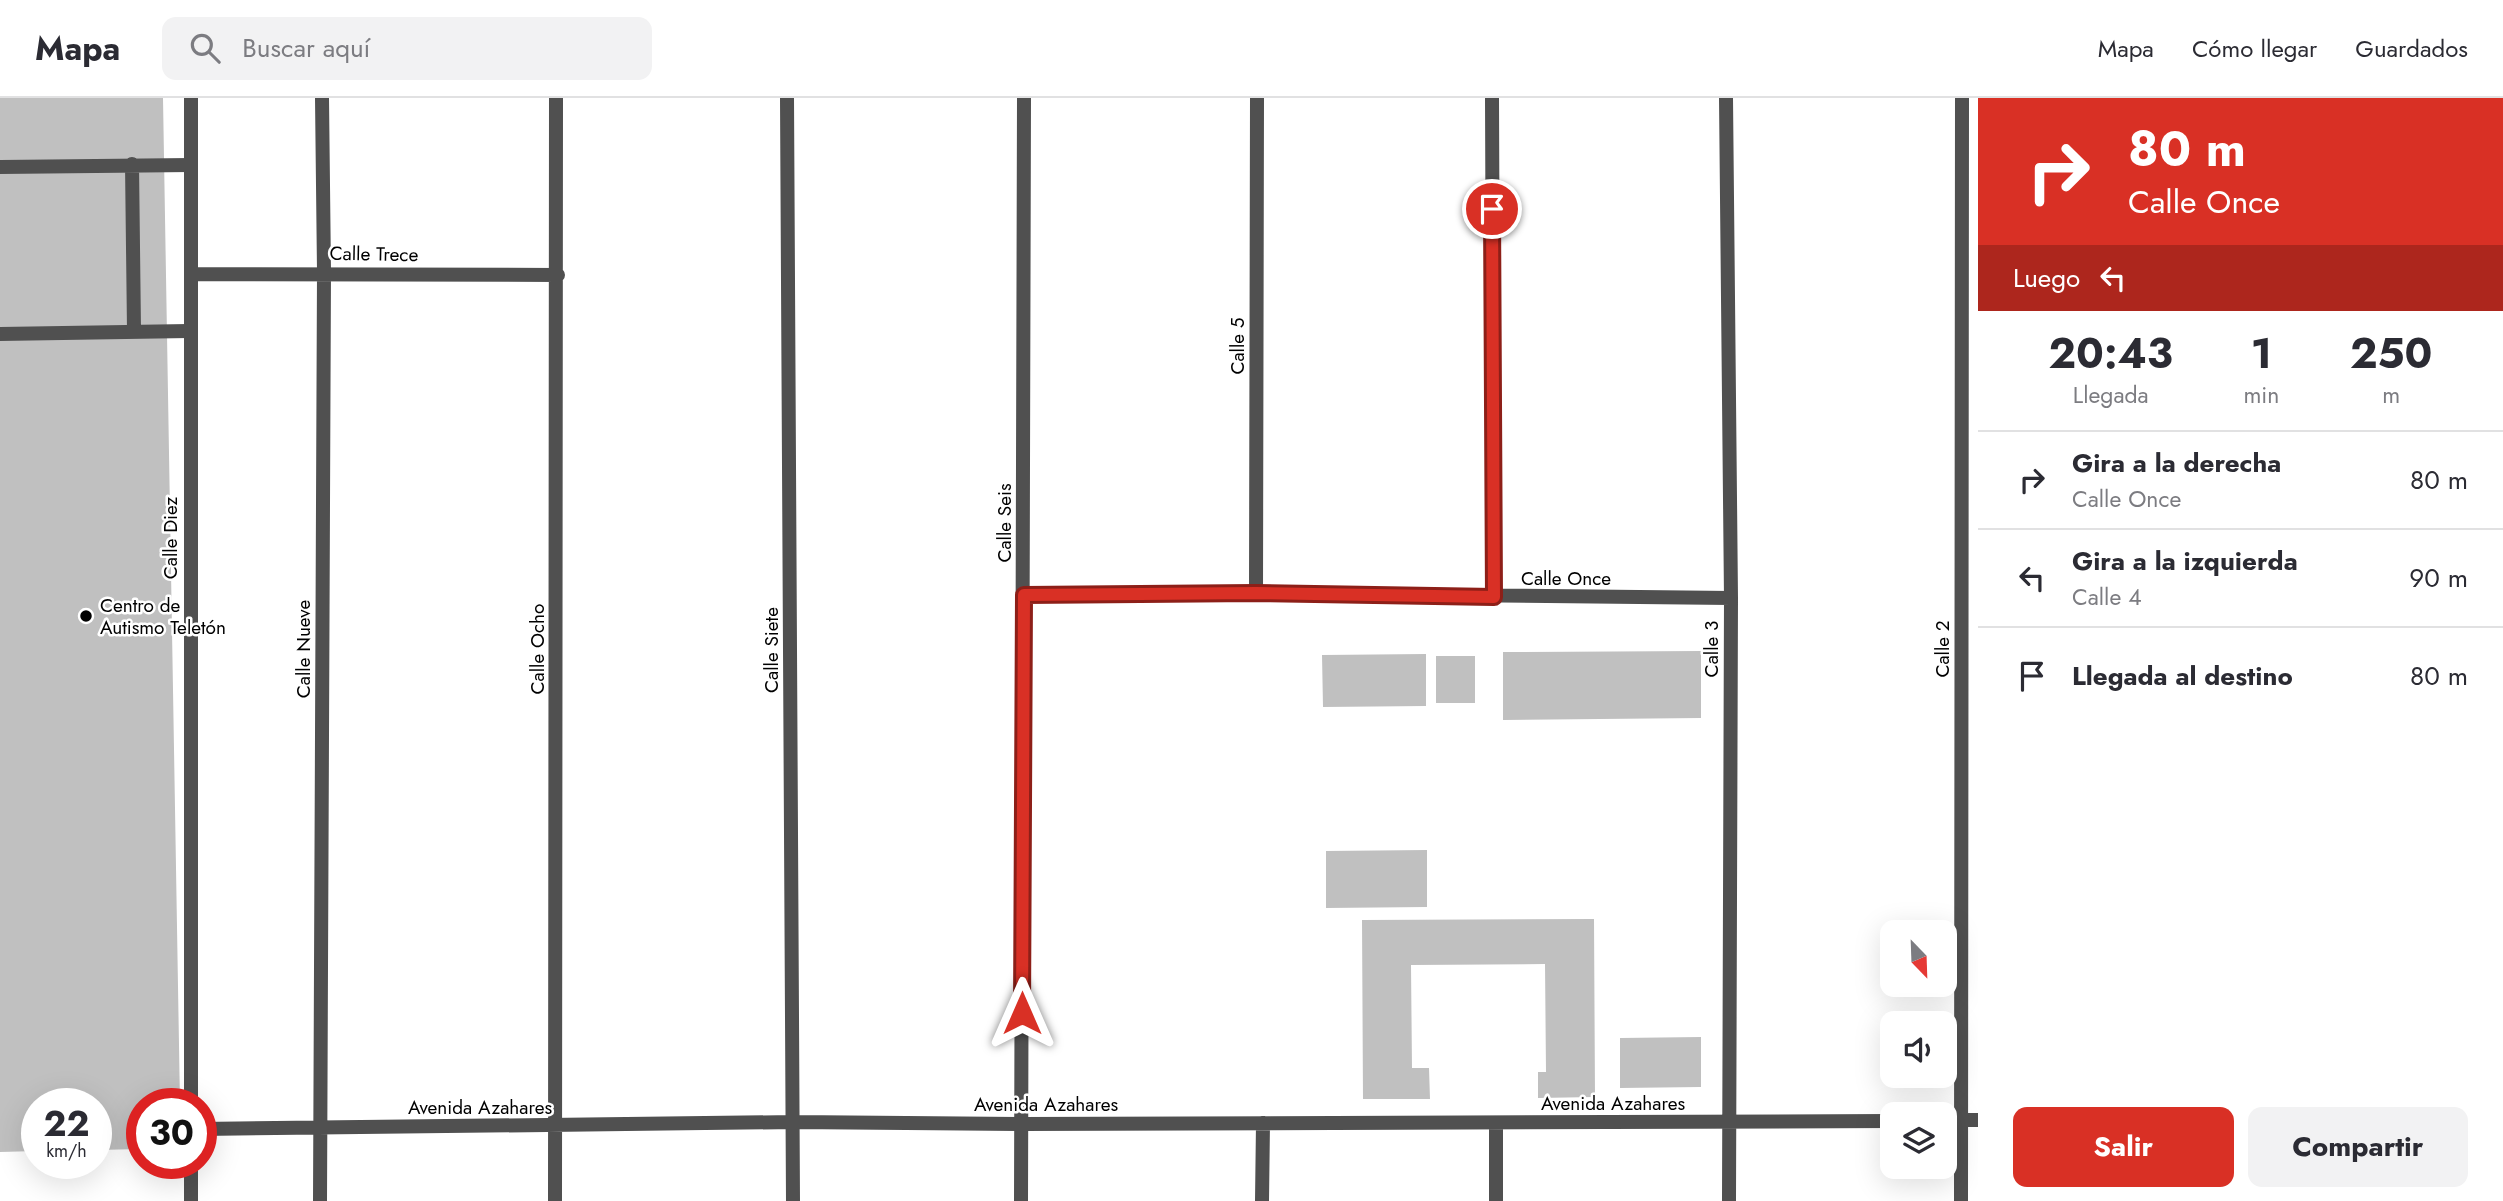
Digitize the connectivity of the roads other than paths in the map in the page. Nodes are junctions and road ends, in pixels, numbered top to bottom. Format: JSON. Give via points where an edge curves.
{"nodes":[{"id":1,"x":191,"y":98,"type":"edge"},
{"id":2,"x":322,"y":98,"type":"edge"},
{"id":3,"x":556,"y":98,"type":"edge"},
{"id":4,"x":787,"y":98,"type":"edge"},
{"id":5,"x":1024,"y":98,"type":"edge"},
{"id":6,"x":1257,"y":98,"type":"edge"},
{"id":7,"x":1492,"y":98,"type":"edge"},
{"id":8,"x":1726,"y":98,"type":"edge"},
{"id":9,"x":1962,"y":98,"type":"edge"},
{"id":10,"x":132,"y":164,"type":"junction"},
{"id":11,"x":191,"y":165,"type":"junction"},
{"id":12,"x":0,"y":167,"type":"edge"},
{"id":13,"x":324,"y":272,"type":"junction"},
{"id":14,"x":191,"y":274,"type":"junction"},
{"id":15,"x":558,"y":275,"type":"junction"},
{"id":16,"x":134,"y":330,"type":"junction"},
{"id":17,"x":189,"y":331,"type":"junction"},
{"id":18,"x":0,"y":334,"type":"edge"},
{"id":19,"x":1256,"y":593,"type":"junction"},
{"id":20,"x":1024,"y":595,"type":"junction"},
{"id":21,"x":1494,"y":597,"type":"junction"},
{"id":22,"x":1731,"y":598,"type":"junction"},
{"id":23,"x":191,"y":1088,"type":"edge"},
{"id":24,"x":1957,"y":1120,"type":"edge"},
{"id":25,"x":1962,"y":1120,"type":"junction"},
{"id":26,"x":1978,"y":1120,"type":"edge"},
{"id":27,"x":1880,"y":1121,"type":"edge"},
{"id":28,"x":794,"y":1122,"type":"junction"},
{"id":29,"x":1728,"y":1122,"type":"junction"},
{"id":30,"x":1263,"y":1123,"type":"junction"},
{"id":31,"x":1496,"y":1123,"type":"junction"},
{"id":32,"x":1022,"y":1124,"type":"junction"},
{"id":33,"x":320,"y":1126,"type":"junction"},
{"id":34,"x":555,"y":1126,"type":"junction"},
{"id":35,"x":217,"y":1129,"type":"edge"},
{"id":36,"x":191,"y":1179,"type":"edge"},
{"id":37,"x":191,"y":1201,"type":"edge"},
{"id":38,"x":320,"y":1201,"type":"edge"},
{"id":39,"x":555,"y":1201,"type":"edge"},
{"id":40,"x":793,"y":1201,"type":"edge"},
{"id":41,"x":1021,"y":1201,"type":"edge"},
{"id":42,"x":1262,"y":1201,"type":"edge"},
{"id":43,"x":1496,"y":1201,"type":"edge"},
{"id":44,"x":1728,"y":1201,"type":"edge"},
{"id":45,"x":1961,"y":1201,"type":"edge"}],
"edges":[{"from":1,"to":11,"type":"street","name":"Calle Diez"},
{"from":2,"to":13,"type":"street","name":"Calle Nueve"},
{"from":3,"to":15,"type":"street","name":"Calle Ocho"},
{"from":4,"to":28,"type":"street","name":"Calle Siete"},
{"from":5,"to":20,"type":"street","name":"Calle Seis"},
{"from":6,"to":19,"type":"street","name":"Calle 5"},
{"from":7,"to":21,"type":"street"},
{"from":8,"to":22,"type":"street","name":"Calle 3"},
{"from":9,"to":25,"type":"street","name":"Calle 2"},
{"from":10,"to":11,"type":"street"},
{"from":10,"to":12,"type":"street"},
{"from":10,"to":16,"type":"street"},
{"from":11,"to":14,"type":"street","name":"Calle Diez"},
{"from":13,"to":14,"type":"street","name":"Calle Trece"},
{"from":13,"to":15,"type":"street","name":"Calle Trece"},
{"from":13,"to":33,"type":"street","name":"Calle Nueve"},
{"from":14,"to":17,"type":"street","name":"Calle Diez"},
{"from":15,"to":34,"type":"street","name":"Calle Ocho"},
{"from":16,"to":17,"type":"street"},
{"from":16,"to":18,"type":"street"},
{"from":17,"to":23,"type":"street","name":"Calle Diez"},
{"from":19,"to":20,"type":"street","name":"Calle Once"},
{"from":19,"to":21,"type":"street","name":"Calle Once"},
{"from":20,"to":32,"type":"street","name":"Calle Seis"},
{"from":21,"to":22,"type":"street","name":"Calle Once"},
{"from":22,"to":29,"type":"street","name":"Calle 3"},
{"from":24,"to":25,"type":"street"},
{"from":25,"to":26,"type":"street"},
{"from":25,"to":45,"type":"street","name":"Calle 2"},
{"from":27,"to":29,"type":"street","name":"Avenida Azahares"},
{"from":28,"to":32,"type":"street","name":"Avenida Azahares"},
{"from":28,"to":34,"type":"street","name":"Avenida Azahares"},
{"from":28,"to":40,"type":"street","name":"Calle Siete"},
{"from":29,"to":31,"type":"street","name":"Avenida Azahares"},
{"from":29,"to":44,"type":"street","name":"Calle 3"},
{"from":30,"to":31,"type":"street","name":"Avenida Azahares"},
{"from":30,"to":32,"type":"street","name":"Avenida Azahares"},
{"from":30,"to":42,"type":"street"},
{"from":31,"to":43,"type":"street"},
{"from":32,"to":41,"type":"street","name":"Calle Seis"},
{"from":33,"to":34,"type":"street","name":"Avenida Azahares"},
{"from":33,"to":35,"type":"street","name":"Avenida Azahares"},
{"from":33,"to":38,"type":"street","name":"Calle Nueve"},
{"from":34,"to":39,"type":"street","name":"Calle Ocho"},
{"from":36,"to":37,"type":"street"}]}
